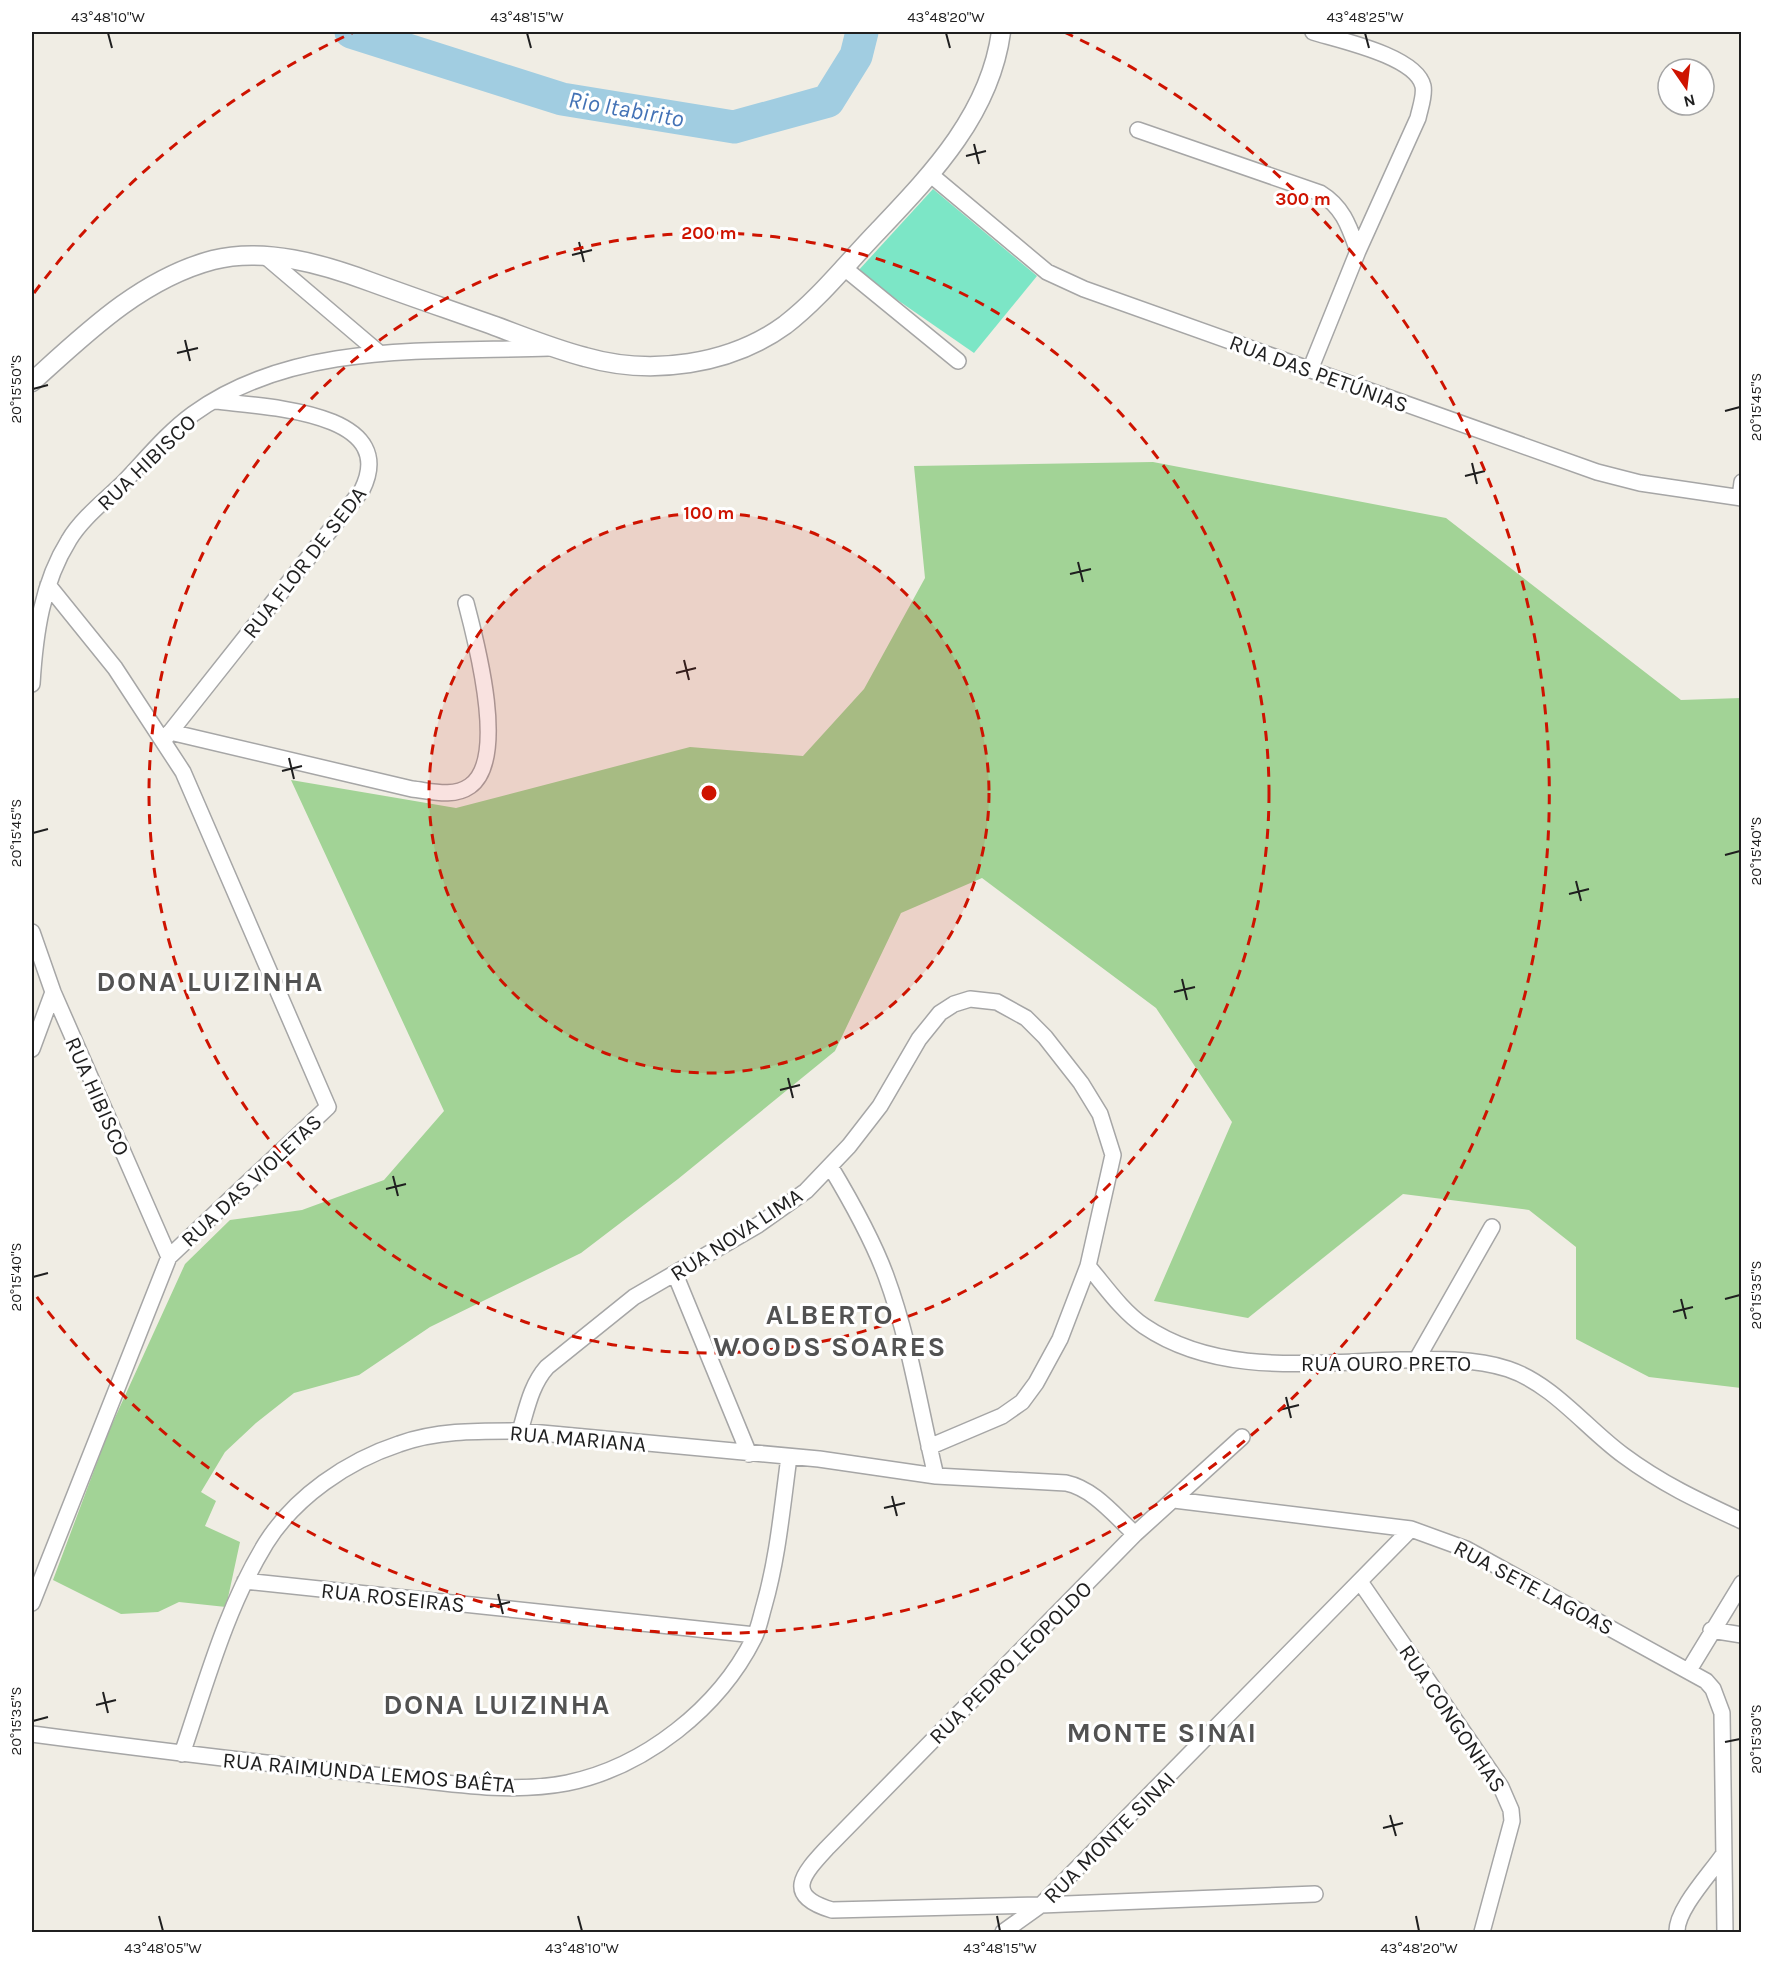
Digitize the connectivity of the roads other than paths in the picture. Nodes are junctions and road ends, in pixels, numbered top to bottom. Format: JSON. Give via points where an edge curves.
{"nodes":[{"id":1,"x":1001,"y":32,"type":"edge"},
{"id":2,"x":1313,"y":32,"type":"edge"},
{"id":3,"x":1138,"y":130,"type":"dead end"},
{"id":4,"x":931,"y":175,"type":"junction"},
{"id":5,"x":1358,"y":251,"type":"junction"},
{"id":6,"x":265,"y":256,"type":"junction"},
{"id":7,"x":843,"y":267,"type":"junction"},
{"id":8,"x":555,"y":348,"type":"junction"},
{"id":9,"x":378,"y":352,"type":"junction"},
{"id":10,"x":958,"y":361,"type":"dead end"},
{"id":11,"x":1310,"y":370,"type":"junction"},
{"id":12,"x":32,"y":382,"type":"edge"},
{"id":13,"x":216,"y":401,"type":"junction"},
{"id":14,"x":1742,"y":482,"type":"edge"},
{"id":15,"x":1741,"y":498,"type":"edge"},
{"id":16,"x":48,"y":585,"type":"junction"},
{"id":17,"x":466,"y":603,"type":"dead end"},
{"id":18,"x":32,"y":684,"type":"edge"},
{"id":19,"x":167,"y":736,"type":"junction"},
{"id":20,"x":32,"y":932,"type":"edge"},
{"id":21,"x":53,"y":992,"type":"junction"},
{"id":22,"x":32,"y":1049,"type":"edge"},
{"id":23,"x":830,"y":1166,"type":"junction"},
{"id":24,"x":1492,"y":1227,"type":"dead end"},
{"id":25,"x":169,"y":1257,"type":"junction"},
{"id":26,"x":1089,"y":1266,"type":"junction"},
{"id":27,"x":675,"y":1274,"type":"junction"},
{"id":28,"x":1417,"y":1359,"type":"junction"},
{"id":29,"x":520,"y":1431,"type":"junction"},
{"id":30,"x":1242,"y":1437,"type":"dead end"},
{"id":31,"x":929,"y":1447,"type":"junction"},
{"id":32,"x":749,"y":1454,"type":"junction"},
{"id":33,"x":789,"y":1457,"type":"junction"},
{"id":34,"x":936,"y":1476,"type":"junction"},
{"id":35,"x":1174,"y":1500,"type":"junction"},
{"id":36,"x":1742,"y":1521,"type":"edge"},
{"id":37,"x":1411,"y":1529,"type":"junction"},
{"id":38,"x":1135,"y":1534,"type":"junction"},
{"id":39,"x":245,"y":1581,"type":"junction"},
{"id":40,"x":1361,"y":1583,"type":"junction"},
{"id":41,"x":1742,"y":1583,"type":"edge"},
{"id":42,"x":32,"y":1603,"type":"edge"},
{"id":43,"x":1711,"y":1630,"type":"junction"},
{"id":44,"x":755,"y":1635,"type":"junction"},
{"id":45,"x":1742,"y":1635,"type":"edge"},
{"id":46,"x":1689,"y":1671,"type":"junction"},
{"id":47,"x":32,"y":1734,"type":"edge"},
{"id":48,"x":182,"y":1755,"type":"junction"},
{"id":49,"x":1723,"y":1855,"type":"junction"},
{"id":50,"x":1316,"y":1894,"type":"dead end"},
{"id":51,"x":1041,"y":1905,"type":"junction"},
{"id":52,"x":1003,"y":1932,"type":"edge"},
{"id":53,"x":1482,"y":1932,"type":"edge"},
{"id":54,"x":1677,"y":1932,"type":"edge"},
{"id":55,"x":1725,"y":1932,"type":"edge"}],
"edges":[{"from":1,"to":4,"type":"street","via":[[983,94],[952,149]]},
{"from":2,"to":5,"type":"street","via":[[1401,62],[1409,66],[1423,85],[1418,118]]},
{"from":3,"to":5,"type":"street","via":[[1320,193],[1335,202],[1347,219]]},
{"from":4,"to":7,"type":"street"},
{"from":4,"to":11,"type":"street","name":"RUA DAS PETÚNIAS","via":[[1047,272],[1084,289]]},
{"from":5,"to":11,"type":"street"},
{"from":6,"to":8,"type":"street","via":[[348,273]]},
{"from":6,"to":9,"type":"street"},
{"from":6,"to":12,"type":"street","via":[[217,259],[186,268],[155,284],[101,320]]},
{"from":7,"to":8,"type":"street","via":[[786,324],[748,347],[711,359],[674,365],[621,365]]},
{"from":7,"to":10,"type":"street"},
{"from":8,"to":9,"type":"street","name":"RUA HIBISCO"},
{"from":9,"to":13,"type":"street","name":"RUA HIBISCO","via":[[306,365],[249,384]]},
{"from":11,"to":15,"type":"street","name":"RUA DAS PETÚNIAS","via":[[1598,472],[1640,483]]},
{"from":13,"to":16,"type":"street","name":"RUA HIBISCO","via":[[172,431],[69,539]]},
{"from":13,"to":19,"type":"street","name":"RUA FLOR DE SEDA","via":[[296,412],[347,427],[364,443],[370,468],[362,490]]},
{"from":14,"to":15,"type":"street"},
{"from":16,"to":18,"type":"street","name":"RUA HIBISCO","via":[[36,632]]},
{"from":16,"to":19,"type":"street","name":"RUA DAS VIOLETAS"},
{"from":17,"to":19,"type":"street","via":[[484,683],[489,743],[479,777],[459,791],[412,789]]},
{"from":19,"to":25,"type":"street","name":"RUA DAS VIOLETAS","via":[[328,1107]]},
{"from":20,"to":21,"type":"street","name":"RUA HIBISCO"},
{"from":21,"to":22,"type":"street"},
{"from":21,"to":25,"type":"street","name":"RUA HIBISCO"},
{"from":23,"to":26,"type":"street","name":"RUA NOVA LIMA","via":[[880,1106],[919,1039],[940,1013],[970,999],[997,1002],[1026,1018],[1045,1038],[1082,1083],[1100,1114],[1113,1155]]},
{"from":23,"to":27,"type":"street","name":"RUA NOVA LIMA","via":[[806,1191],[758,1225]]},
{"from":23,"to":31,"type":"street","via":[[886,1276],[905,1337]]},
{"from":24,"to":28,"type":"street"},
{"from":25,"to":42,"type":"street","name":"RUA DAS VIOLETAS"},
{"from":26,"to":28,"type":"street","name":"RUA OURO PRETO","via":[[1144,1325],[1178,1344],[1213,1356],[1282,1363]]},
{"from":26,"to":31,"type":"street","via":[[1060,1339],[1022,1402],[1002,1416]]},
{"from":27,"to":29,"type":"street","name":"RUA NOVA LIMA","via":[[634,1297],[547,1367],[534,1384]]},
{"from":27,"to":32,"type":"street"},
{"from":28,"to":36,"type":"street","name":"RUA OURO PRETO","via":[[1509,1369],[1548,1392],[1621,1454],[1666,1486]]},
{"from":29,"to":32,"type":"street","name":"RUA MARIANA"},
{"from":29,"to":39,"type":"street","name":"RUA MARIANA","via":[[437,1435],[399,1443],[351,1465],[296,1505],[267,1542]]},
{"from":30,"to":35,"type":"street","name":"RUA PEDRO LEOPOLDO"},
{"from":31,"to":34,"type":"street"},
{"from":32,"to":33,"type":"street","name":"RUA MARIANA"},
{"from":33,"to":34,"type":"street","name":"RUA MARIANA"},
{"from":33,"to":44,"type":"street","name":"RUA RAIMUNDA LEMOS BAÊTA","via":[[775,1565]]},
{"from":34,"to":38,"type":"street","name":"RUA MARIANA","via":[[1079,1486]]},
{"from":35,"to":37,"type":"street","name":"RUA SETE LAGOAS"},
{"from":35,"to":38,"type":"street","name":"RUA PEDRO LEOPOLDO"},
{"from":37,"to":40,"type":"street","name":"RUA MONTE SINAI"},
{"from":37,"to":46,"type":"street","name":"RUA SETE LAGOAS","via":[[1466,1549]]},
{"from":38,"to":51,"type":"street","name":"RUA PEDRO LEOPOLDO","via":[[802,1876],[801,1888],[808,1899],[832,1910]]},
{"from":39,"to":44,"type":"street","name":"RUA ROSEIRAS"},
{"from":39,"to":48,"type":"street","name":"RUA MARIANA"},
{"from":40,"to":51,"type":"street","name":"RUA MONTE SINAI"},
{"from":40,"to":53,"type":"street","name":"RUA CONGONHAS","via":[[1501,1787],[1511,1810],[1512,1821]]},
{"from":41,"to":43,"type":"street"},
{"from":43,"to":45,"type":"street"},
{"from":43,"to":46,"type":"street"},
{"from":44,"to":48,"type":"street","name":"RUA RAIMUNDA LEMOS BAÊTA","via":[[739,1665],[683,1725],[646,1751],[568,1782],[510,1789]]},
{"from":46,"to":49,"type":"street","name":"RUA SETE LAGOAS","via":[[1713,1689],[1722,1713]]},
{"from":47,"to":48,"type":"street","name":"RUA RAIMUNDA LEMOS BAÊTA"},
{"from":49,"to":54,"type":"street","via":[[1683,1911]]},
{"from":49,"to":55,"type":"street","name":"RUA SETE LAGOAS"},
{"from":50,"to":51,"type":"street"},
{"from":51,"to":52,"type":"street","name":"RUA MONTE SINAI"}]}
